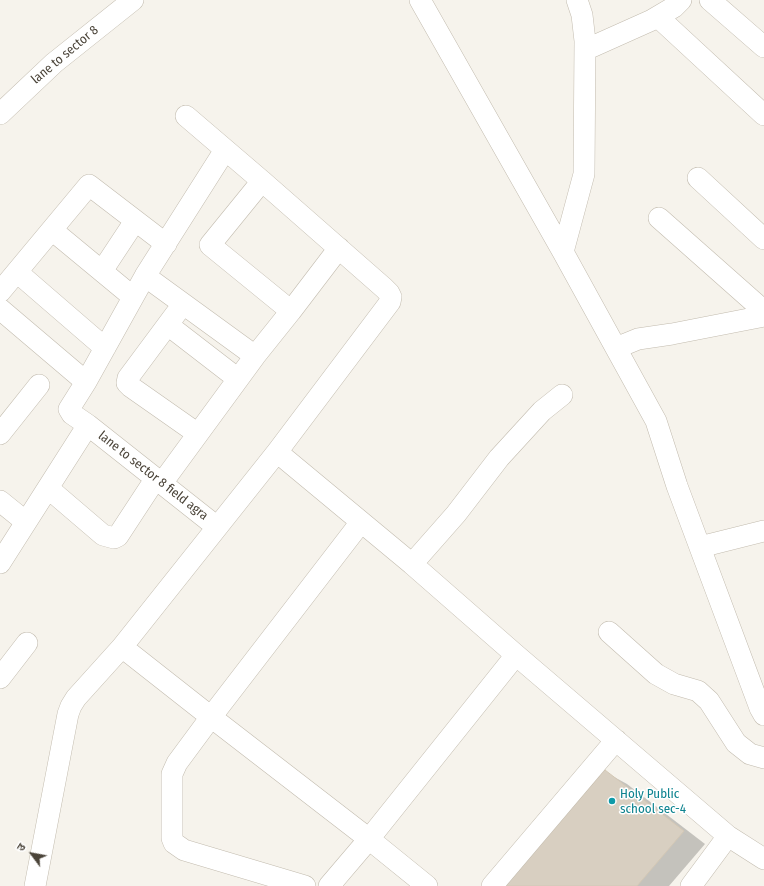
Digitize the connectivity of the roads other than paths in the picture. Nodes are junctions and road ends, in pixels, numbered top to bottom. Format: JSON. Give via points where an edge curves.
{"nodes":[{"id":1,"x":133,"y":0,"type":"edge"},
{"id":2,"x":420,"y":0,"type":"edge"},
{"id":3,"x":577,"y":0,"type":"edge"},
{"id":4,"x":681,"y":0,"type":"edge"},
{"id":5,"x":710,"y":0,"type":"edge"},
{"id":6,"x":658,"y":17,"type":"junction"},
{"id":7,"x":764,"y":47,"type":"edge"},
{"id":8,"x":585,"y":50,"type":"junction"},
{"id":9,"x":0,"y":114,"type":"edge"},
{"id":10,"x":764,"y":115,"type":"edge"},
{"id":11,"x":186,"y":116,"type":"dead end"},
{"id":12,"x":225,"y":150,"type":"junction"},
{"id":13,"x":698,"y":178,"type":"dead end"},
{"id":14,"x":262,"y":181,"type":"junction"},
{"id":15,"x":659,"y":218,"type":"dead end"},
{"id":16,"x":135,"y":221,"type":"junction"},
{"id":17,"x":52,"y":230,"type":"junction"},
{"id":18,"x":764,"y":239,"type":"edge"},
{"id":19,"x":166,"y":244,"type":"junction"},
{"id":20,"x":339,"y":248,"type":"junction"},
{"id":21,"x":564,"y":252,"type":"junction"},
{"id":22,"x":102,"y":271,"type":"junction"},
{"id":23,"x":17,"y":272,"type":"junction"},
{"id":24,"x":145,"y":276,"type":"junction"},
{"id":25,"x":0,"y":292,"type":"edge"},
{"id":26,"x":133,"y":297,"type":"junction"},
{"id":27,"x":183,"y":304,"type":"junction"},
{"id":28,"x":0,"y":309,"type":"edge"},
{"id":29,"x":292,"y":311,"type":"junction"},
{"id":30,"x":764,"y":311,"type":"edge"},
{"id":31,"x":764,"y":316,"type":"edge"},
{"id":32,"x":168,"y":325,"type":"junction"},
{"id":33,"x":105,"y":348,"type":"junction"},
{"id":34,"x":616,"y":348,"type":"junction"},
{"id":35,"x":255,"y":356,"type":"junction"},
{"id":36,"x":238,"y":379,"type":"junction"},
{"id":37,"x":86,"y":382,"type":"junction"},
{"id":38,"x":39,"y":385,"type":"dead end"},
{"id":39,"x":562,"y":395,"type":"dead end"},
{"id":40,"x":88,"y":425,"type":"junction"},
{"id":41,"x":0,"y":434,"type":"edge"},
{"id":42,"x":198,"y":434,"type":"junction"},
{"id":43,"x":277,"y":452,"type":"junction"},
{"id":44,"x":159,"y":481,"type":"junction"},
{"id":45,"x":48,"y":488,"type":"junction"},
{"id":46,"x":0,"y":501,"type":"edge"},
{"id":47,"x":26,"y":522,"type":"junction"},
{"id":48,"x":361,"y":522,"type":"junction"},
{"id":49,"x":217,"y":527,"type":"junction"},
{"id":50,"x":764,"y":531,"type":"edge"},
{"id":51,"x":700,"y":547,"type":"junction"},
{"id":52,"x":0,"y":563,"type":"edge"},
{"id":53,"x":412,"y":564,"type":"junction"},
{"id":54,"x":609,"y":632,"type":"dead end"},
{"id":55,"x":27,"y":643,"type":"dead end"},
{"id":56,"x":122,"y":647,"type":"junction"},
{"id":57,"x":516,"y":655,"type":"junction"},
{"id":58,"x":0,"y":678,"type":"edge"},
{"id":59,"x":764,"y":715,"type":"edge"},
{"id":60,"x":211,"y":717,"type":"junction"},
{"id":61,"x":616,"y":740,"type":"junction"},
{"id":62,"x":764,"y":758,"type":"edge"},
{"id":63,"x":728,"y":836,"type":"junction"},
{"id":64,"x":369,"y":839,"type":"junction"},
{"id":65,"x":764,"y":859,"type":"edge"},
{"id":66,"x":35,"y":886,"type":"edge"},
{"id":67,"x":305,"y":886,"type":"edge"},
{"id":68,"x":329,"y":886,"type":"edge"},
{"id":69,"x":427,"y":886,"type":"edge"},
{"id":70,"x":492,"y":886,"type":"edge"},
{"id":71,"x":691,"y":886,"type":"edge"}],
"edges":[{"from":1,"to":9,"type":"street","name":"lane to sector 8","via":[[54,62]]},
{"from":2,"to":21,"type":"street"},
{"from":3,"to":8,"type":"street","via":[[585,29]]},
{"from":4,"to":6,"type":"street"},
{"from":5,"to":7,"type":"street"},
{"from":6,"to":8,"type":"street"},
{"from":6,"to":10,"type":"street"},
{"from":8,"to":21,"type":"street","via":[[584,174]]},
{"from":11,"to":12,"type":"street"},
{"from":12,"to":14,"type":"street"},
{"from":12,"to":19,"type":"street"},
{"from":13,"to":18,"type":"street"},
{"from":14,"to":20,"type":"street"},
{"from":14,"to":29,"type":"street","via":[[210,245]]},
{"from":15,"to":30,"type":"street"},
{"from":16,"to":17,"type":"street","via":[[89,185]]},
{"from":16,"to":19,"type":"street"},
{"from":16,"to":22,"type":"street"},
{"from":17,"to":22,"type":"street"},
{"from":17,"to":23,"type":"street"},
{"from":19,"to":24,"type":"street"},
{"from":20,"to":29,"type":"street"},
{"from":20,"to":43,"type":"street","via":[[389,293],[390,302]]},
{"from":21,"to":34,"type":"street"},
{"from":22,"to":26,"type":"street"},
{"from":23,"to":25,"type":"street"},
{"from":23,"to":33,"type":"street"},
{"from":24,"to":26,"type":"street"},
{"from":24,"to":27,"type":"street"},
{"from":26,"to":33,"type":"street"},
{"from":27,"to":32,"type":"street"},
{"from":27,"to":35,"type":"street"},
{"from":28,"to":37,"type":"street"},
{"from":29,"to":35,"type":"street"},
{"from":31,"to":34,"type":"street","via":[[638,339]]},
{"from":32,"to":36,"type":"street"},
{"from":32,"to":42,"type":"street","via":[[128,378],[127,383]]},
{"from":33,"to":37,"type":"street"},
{"from":34,"to":51,"type":"street","via":[[656,421]]},
{"from":35,"to":36,"type":"street"},
{"from":36,"to":42,"type":"street"},
{"from":37,"to":40,"type":"street","name":"lane to sector 8 field agra","via":[[69,408],[72,414]]},
{"from":38,"to":41,"type":"street"},
{"from":39,"to":53,"type":"street","via":[[542,411],[499,458],[456,514]]},
{"from":40,"to":44,"type":"street","name":"lane to sector 8 field agra"},
{"from":40,"to":45,"type":"street"},
{"from":42,"to":44,"type":"street"},
{"from":43,"to":48,"type":"street"},
{"from":43,"to":49,"type":"street"},
{"from":44,"to":45,"type":"street","via":[[122,532],[114,538],[103,535]]},
{"from":44,"to":49,"type":"street","name":"lane to sector 8 field agra"},
{"from":45,"to":47,"type":"street"},
{"from":46,"to":47,"type":"street"},
{"from":47,"to":52,"type":"street"},
{"from":48,"to":53,"type":"street"},
{"from":48,"to":60,"type":"street"},
{"from":49,"to":56,"type":"street"},
{"from":50,"to":51,"type":"street"},
{"from":51,"to":59,"type":"street"},
{"from":53,"to":57,"type":"street"},
{"from":54,"to":62,"type":"street","via":[[656,674],[674,684],[698,691],[709,701],[736,743],[750,754]]},
{"from":55,"to":58,"type":"street"},
{"from":56,"to":60,"type":"street"},
{"from":56,"to":66,"type":"street","via":[[76,698],[68,714]]},
{"from":57,"to":61,"type":"street"},
{"from":57,"to":64,"type":"street"},
{"from":60,"to":64,"type":"street"},
{"from":60,"to":67,"type":"street","via":[[172,774],[174,843],[184,850]]},
{"from":61,"to":63,"type":"street"},
{"from":61,"to":70,"type":"street"},
{"from":63,"to":65,"type":"street"},
{"from":63,"to":71,"type":"street"},
{"from":64,"to":68,"type":"street"},
{"from":64,"to":69,"type":"street"}]}
